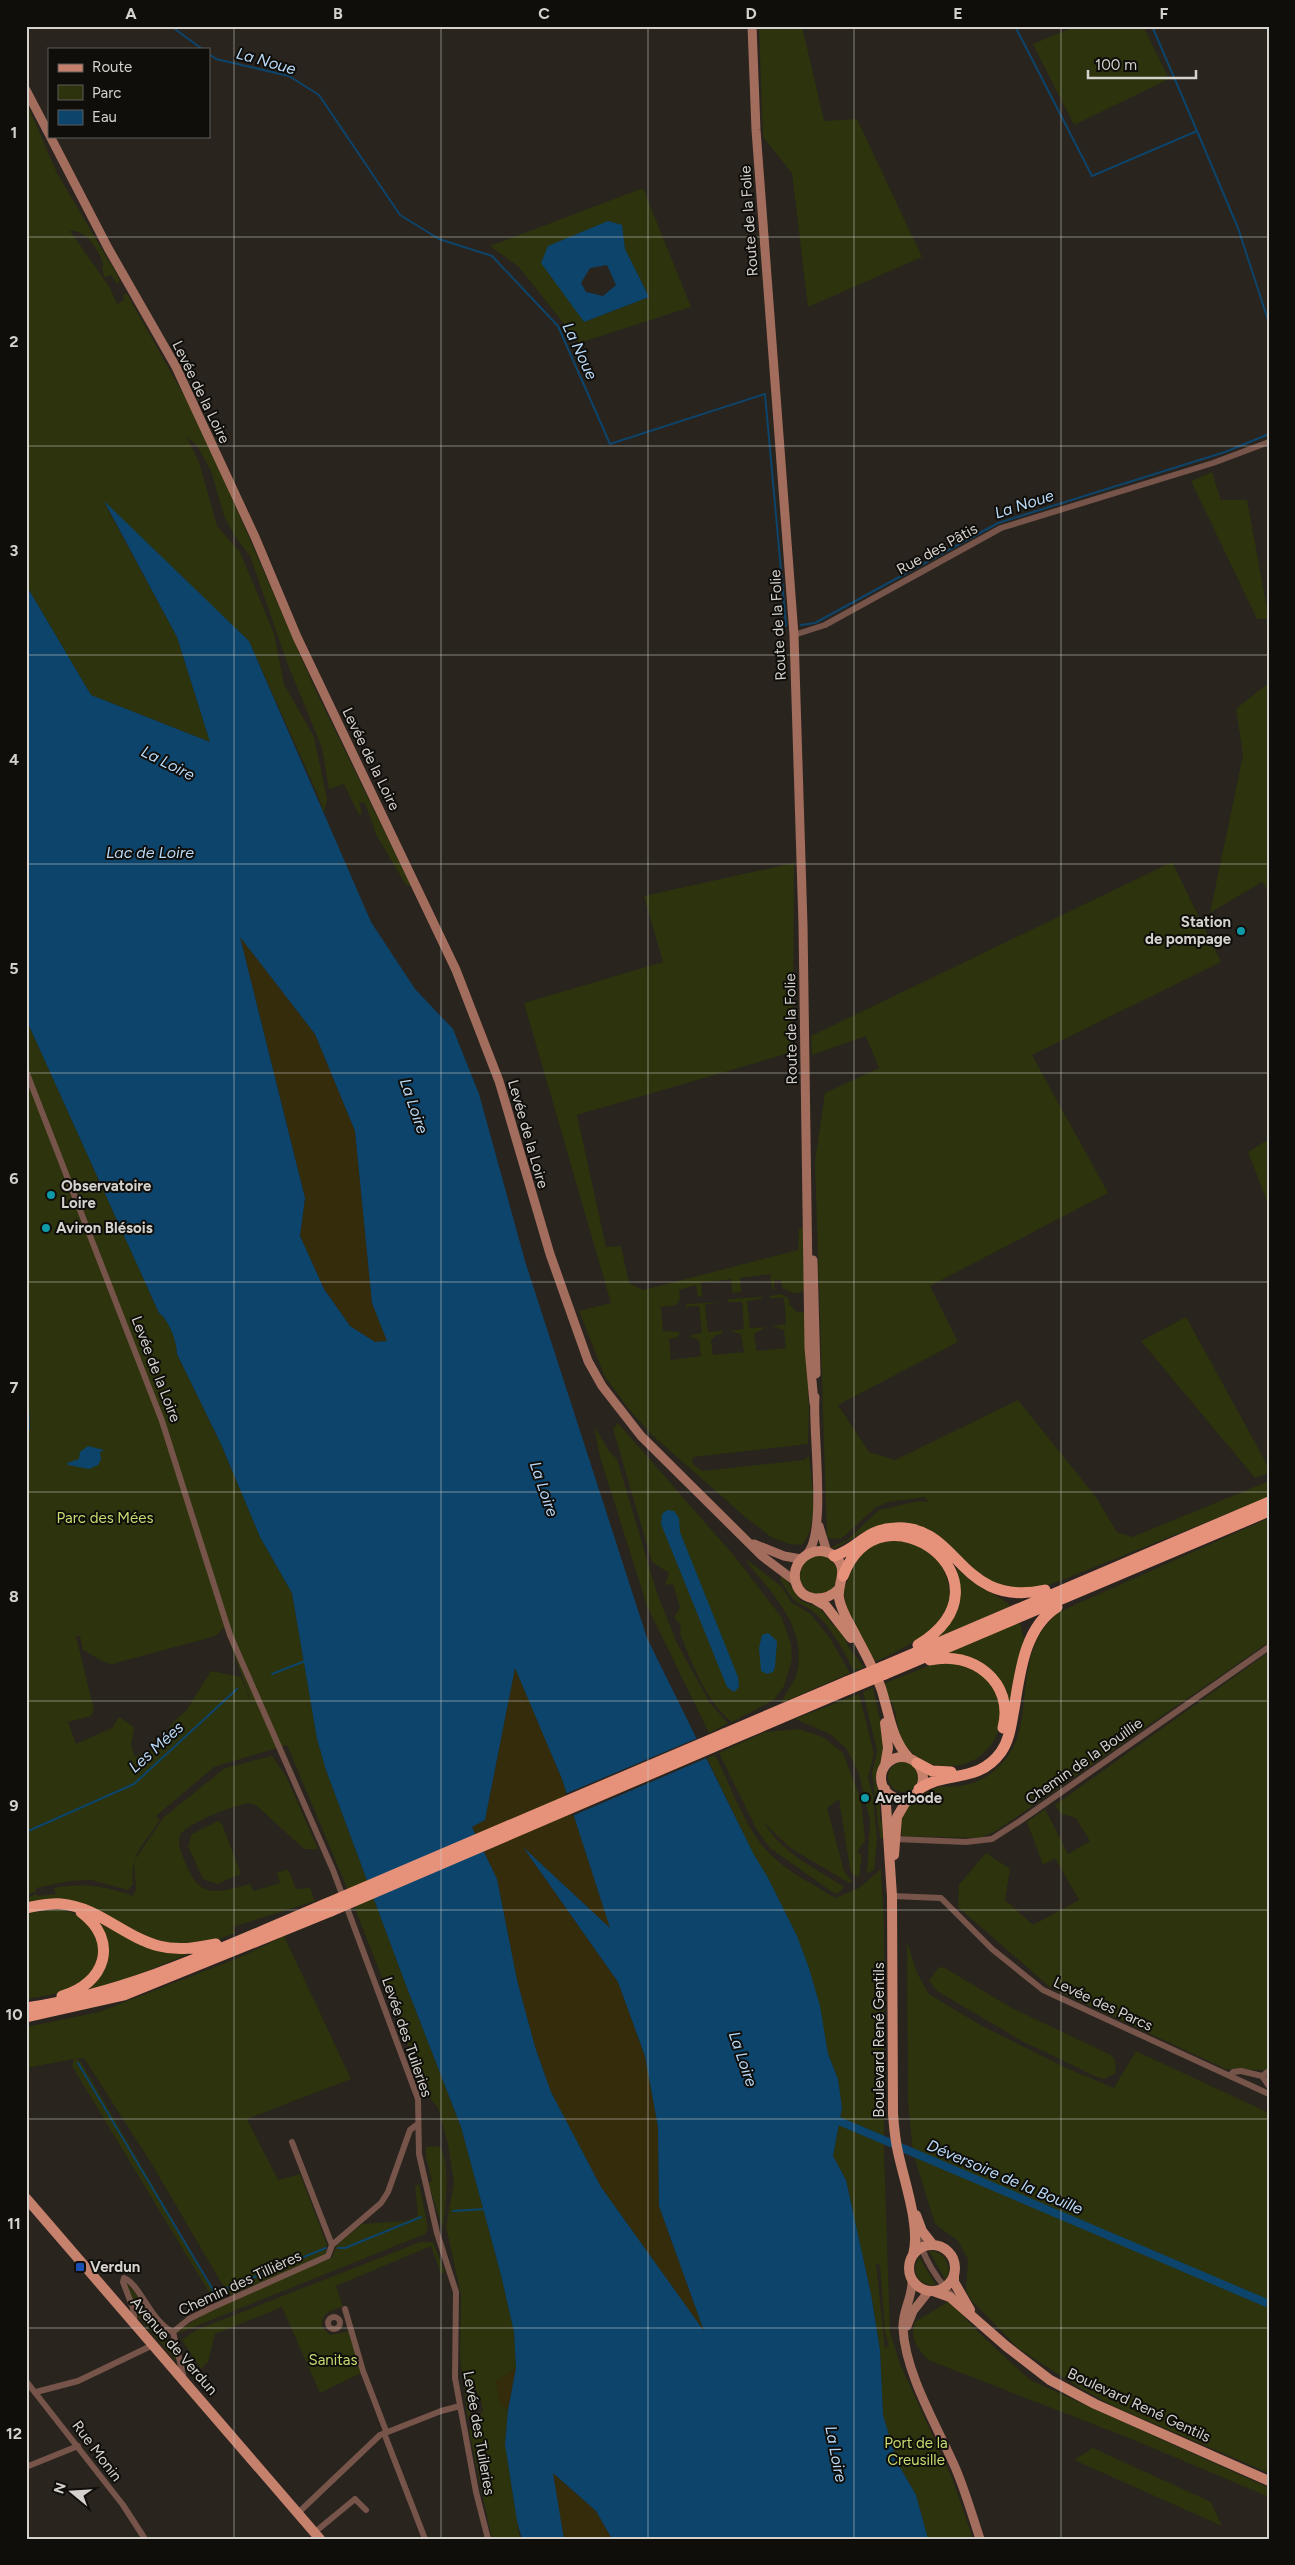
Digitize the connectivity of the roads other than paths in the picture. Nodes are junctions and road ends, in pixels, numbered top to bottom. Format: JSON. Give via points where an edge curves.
{"nodes":[{"id":1,"x":752,"y":26,"type":"edge"},
{"id":2,"x":26,"y":90,"type":"edge"},
{"id":3,"x":48,"y":133,"type":"edge"},
{"id":4,"x":51,"y":138,"type":"edge"},
{"id":5,"x":1268,"y":442,"type":"edge"},
{"id":6,"x":794,"y":635,"type":"junction"},
{"id":7,"x":26,"y":1071,"type":"edge"},
{"id":8,"x":1269,"y":1502,"type":"edge"},
{"id":9,"x":1269,"y":1511,"type":"edge"},
{"id":10,"x":818,"y":1519,"type":"junction"},
{"id":11,"x":745,"y":1539,"type":"junction"},
{"id":12,"x":831,"y":1554,"type":"junction"},
{"id":13,"x":803,"y":1557,"type":"junction"},
{"id":14,"x":843,"y":1576,"type":"junction"},
{"id":15,"x":795,"y":1581,"type":"junction"},
{"id":16,"x":1069,"y":1585,"type":"junction"},
{"id":17,"x":1091,"y":1587,"type":"junction"},
{"id":18,"x":839,"y":1589,"type":"junction"},
{"id":19,"x":814,"y":1599,"type":"junction"},
{"id":20,"x":1269,"y":1647,"type":"edge"},
{"id":21,"x":907,"y":1665,"type":"junction"},
{"id":22,"x":884,"y":1670,"type":"junction"},
{"id":23,"x":249,"y":1679,"type":"joint"},
{"id":24,"x":913,"y":1761,"type":"junction"},
{"id":25,"x":885,"y":1766,"type":"junction"},
{"id":26,"x":884,"y":1789,"type":"junction"},
{"id":27,"x":919,"y":1789,"type":"junction"},
{"id":28,"x":908,"y":1798,"type":"junction"},
{"id":29,"x":895,"y":1839,"type":"junction"},
{"id":30,"x":892,"y":1896,"type":"junction"},
{"id":31,"x":74,"y":1906,"type":"junction"},
{"id":32,"x":330,"y":1907,"type":"junction"},
{"id":33,"x":26,"y":1908,"type":"edge"},
{"id":34,"x":237,"y":1940,"type":"junction"},
{"id":35,"x":26,"y":2008,"type":"edge"},
{"id":36,"x":26,"y":2017,"type":"edge"},
{"id":37,"x":1269,"y":2071,"type":"edge"},
{"id":38,"x":1230,"y":2076,"type":"junction"},
{"id":39,"x":1262,"y":2076,"type":"junction"},
{"id":40,"x":1269,"y":2086,"type":"edge"},
{"id":41,"x":1269,"y":2094,"type":"edge"},
{"id":42,"x":418,"y":2124,"type":"junction"},
{"id":43,"x":292,"y":2142,"type":"dead end"},
{"id":44,"x":905,"y":2184,"type":"junction"},
{"id":45,"x":26,"y":2198,"type":"edge"},
{"id":46,"x":332,"y":2245,"type":"junction"},
{"id":47,"x":933,"y":2245,"type":"junction"},
{"id":48,"x":922,"y":2248,"type":"junction"},
{"id":49,"x":913,"y":2255,"type":"junction"},
{"id":50,"x":954,"y":2274,"type":"junction"},
{"id":51,"x":912,"y":2280,"type":"junction"},
{"id":52,"x":945,"y":2287,"type":"junction"},
{"id":53,"x":931,"y":2291,"type":"junction"},
{"id":54,"x":345,"y":2309,"type":"dead end"},
{"id":55,"x":340,"y":2322,"type":"dead end"},
{"id":56,"x":349,"y":2322,"type":"junction"},
{"id":57,"x":135,"y":2323,"type":"junction"},
{"id":58,"x":981,"y":2325,"type":"junction"},
{"id":59,"x":173,"y":2332,"type":"junction"},
{"id":60,"x":904,"y":2338,"type":"junction"},
{"id":61,"x":153,"y":2344,"type":"junction"},
{"id":62,"x":26,"y":2381,"type":"edge"},
{"id":63,"x":184,"y":2381,"type":"junction"},
{"id":64,"x":36,"y":2392,"type":"junction"},
{"id":65,"x":460,"y":2406,"type":"junction"},
{"id":66,"x":385,"y":2432,"type":"junction"},
{"id":67,"x":78,"y":2446,"type":"junction"},
{"id":68,"x":26,"y":2467,"type":"edge"},
{"id":69,"x":1269,"y":2481,"type":"edge"},
{"id":70,"x":366,"y":2510,"type":"dead end"},
{"id":71,"x":298,"y":2514,"type":"junction"},
{"id":72,"x":318,"y":2536,"type":"edge"},
{"id":73,"x":145,"y":2539,"type":"edge"},
{"id":74,"x":425,"y":2539,"type":"edge"},
{"id":75,"x":488,"y":2539,"type":"edge"},
{"id":76,"x":980,"y":2539,"type":"edge"}],
"edges":[{"from":1,"to":6,"type":"main road","name":"Route de la Folie","via":[[756,130]]},
{"from":2,"to":3,"type":"main road","name":"Levée de la Loire"},
{"from":4,"to":11,"type":"main road","name":"Levée de la Loire","via":[[176,367],[256,537],[297,637],[456,970],[499,1080],[547,1245],[588,1361],[621,1413],[641,1436]]},
{"from":5,"to":6,"type":"street","name":"Rue des Pâtis","via":[[1213,463],[1001,528],[825,625]]},
{"from":6,"to":10,"type":"main road","name":"Route de la Folie","via":[[809,1222],[816,1331],[814,1403]]},
{"from":7,"to":23,"type":"street","name":"Levée de la Loire","via":[[162,1421],[230,1635]]},
{"from":8,"to":16,"type":"highway"},
{"from":9,"to":17,"type":"highway"},
{"from":10,"to":12,"type":"main road","name":"Route de la Folie"},
{"from":10,"to":13,"type":"main road","name":"Route de la Folie","via":[[812,1547]]},
{"from":11,"to":13,"type":"main road","via":[[776,1554]]},
{"from":11,"to":15,"type":"main road","name":"Levée de la Loire"},
{"from":12,"to":13,"type":"main road","via":[[819,1551]]},
{"from":12,"to":14,"type":"main road","via":[[842,1568]]},
{"from":12,"to":16,"type":"highway","via":[[844,1552],[865,1536],[881,1529],[897,1527],[934,1538],[970,1575],[1003,1592],[1029,1594]]},
{"from":13,"to":15,"type":"main road","via":[[796,1566]]},
{"from":14,"to":18,"type":"main road"},
{"from":14,"to":22,"type":"highway","via":[[847,1565],[863,1547],[894,1536],[925,1542],[935,1549],[953,1575],[955,1594],[946,1621],[930,1637]]},
{"from":15,"to":19,"type":"main road","via":[[802,1593]]},
{"from":16,"to":22,"type":"highway"},
{"from":17,"to":21,"type":"highway"},
{"from":17,"to":27,"type":"highway","via":[[1050,1611],[1036,1625],[1024,1660],[1008,1737],[995,1759],[975,1773],[936,1780]]},
{"from":18,"to":19,"type":"main road","via":[[828,1597]]},
{"from":18,"to":24,"type":"main road","via":[[841,1607],[871,1663],[896,1739]]},
{"from":19,"to":25,"type":"main road","via":[[837,1618],[866,1663],[884,1718],[888,1748]]},
{"from":20,"to":29,"type":"street","name":"Chemin de la Bouillie","via":[[992,1839],[966,1842]]},
{"from":21,"to":22,"type":"highway"},
{"from":21,"to":24,"type":"highway","via":[[942,1658],[968,1661],[992,1677],[1005,1706],[998,1744],[978,1763],[961,1770],[941,1772]]},
{"from":22,"to":32,"type":"highway","bridge":true},
{"from":23,"to":42,"type":"street","name":"Levée des Tuileries","via":[[311,1817],[391,2022],[418,2099]]},
{"from":24,"to":25,"type":"main road","via":[[896,1758]]},
{"from":24,"to":27,"type":"main road","via":[[923,1776]]},
{"from":25,"to":26,"type":"main road","via":[[881,1777]]},
{"from":26,"to":28,"type":"main road","via":[[895,1797]]},
{"from":26,"to":30,"type":"main road","name":"Boulevard René Gentils"},
{"from":27,"to":28,"type":"main road"},
{"from":28,"to":29,"type":"main road","name":"Boulevard René Gentils","via":[[899,1811]]},
{"from":29,"to":30,"type":"main road","name":"Boulevard René Gentils"},
{"from":30,"to":38,"type":"street","name":"Levée des Parcs","via":[[941,1898],[992,1949],[1043,1990]]},
{"from":30,"to":44,"type":"main road","name":"Boulevard René Gentils","via":[[893,2114]]},
{"from":31,"to":33,"type":"highway","via":[[60,1904]]},
{"from":31,"to":34,"type":"highway","via":[[143,1940],[167,1948],[202,1947]]},
{"from":31,"to":35,"type":"highway","via":[[98,1928],[104,1948],[101,1965],[92,1980],[76,1991]]},
{"from":32,"to":34,"type":"highway"},
{"from":32,"to":36,"type":"highway","via":[[124,1995]]},
{"from":34,"to":35,"type":"highway","via":[[150,1977],[110,1990]]},
{"from":37,"to":39,"type":"street"},
{"from":38,"to":39,"type":"street","via":[[1241,2071]]},
{"from":38,"to":41,"type":"street","name":"Levée des Parcs"},
{"from":39,"to":40,"type":"street"},
{"from":42,"to":46,"type":"street","name":"Chemin des Tillières","via":[[410,2130],[397,2171],[381,2203]]},
{"from":42,"to":65,"type":"street","name":"Levée des Tuileries","via":[[424,2181],[456,2292],[455,2378]]},
{"from":43,"to":46,"type":"street"},
{"from":44,"to":47,"type":"main road","name":"Boulevard René Gentils","via":[[922,2231]]},
{"from":44,"to":48,"type":"street"},
{"from":44,"to":49,"type":"main road","name":"Boulevard René Gentils","via":[[916,2239]]},
{"from":45,"to":57,"type":"main road","name":"Avenue de Verdun"},
{"from":46,"to":59,"type":"street","name":"Chemin des Tillières","via":[[330,2255],[325,2258],[203,2312]]},
{"from":47,"to":48,"type":"main road"},
{"from":47,"to":50,"type":"main road","name":"Boulevard René Gentils","via":[[948,2252],[954,2262]]},
{"from":48,"to":49,"type":"main road"},
{"from":48,"to":52,"type":"street"},
{"from":49,"to":51,"type":"main road","name":"Boulevard René Gentils","via":[[909,2267]]},
{"from":50,"to":52,"type":"main road"},
{"from":50,"to":58,"type":"main road","name":"Boulevard René Gentils","via":[[954,2282],[964,2301]]},
{"from":51,"to":53,"type":"main road","name":"Boulevard René Gentils","via":[[919,2288]]},
{"from":51,"to":60,"type":"main road","via":[[911,2298],[904,2318]]},
{"from":52,"to":53,"type":"main road"},
{"from":52,"to":58,"type":"street"},
{"from":53,"to":58,"type":"main road","name":"Boulevard René Gentils","via":[[950,2297]]},
{"from":53,"to":60,"type":"main road","via":[[913,2311]]},
{"from":54,"to":56,"type":"street"},
{"from":55,"to":56,"type":"street"},
{"from":56,"to":66,"type":"street"},
{"from":57,"to":59,"type":"street","via":[[124,2278],[152,2314]]},
{"from":57,"to":61,"type":"main road","name":"Avenue de Verdun"},
{"from":58,"to":69,"type":"main road","name":"Boulevard René Gentils","via":[[1050,2380],[1095,2404]]},
{"from":59,"to":63,"type":"street","name":"Chemin des Tillières"},
{"from":60,"to":76,"type":"main road","via":[[911,2365],[956,2468]]},
{"from":61,"to":63,"type":"main road","name":"Avenue de Verdun"},
{"from":61,"to":64,"type":"street","via":[[78,2381]]},
{"from":62,"to":64,"type":"street","name":"Rue Monin"},
{"from":63,"to":71,"type":"main road","name":"Avenue de Verdun"},
{"from":64,"to":67,"type":"street","name":"Rue Monin"},
{"from":65,"to":66,"type":"street"},
{"from":65,"to":75,"type":"street","name":"Levée des Tuileries"},
{"from":66,"to":71,"type":"street"},
{"from":66,"to":74,"type":"street"},
{"from":67,"to":68,"type":"street"},
{"from":67,"to":73,"type":"street","name":"Rue Monin"},
{"from":70,"to":72,"type":"street","via":[[357,2500],[350,2501]]},
{"from":71,"to":72,"type":"main road","name":"Avenue de Verdun"}]}
